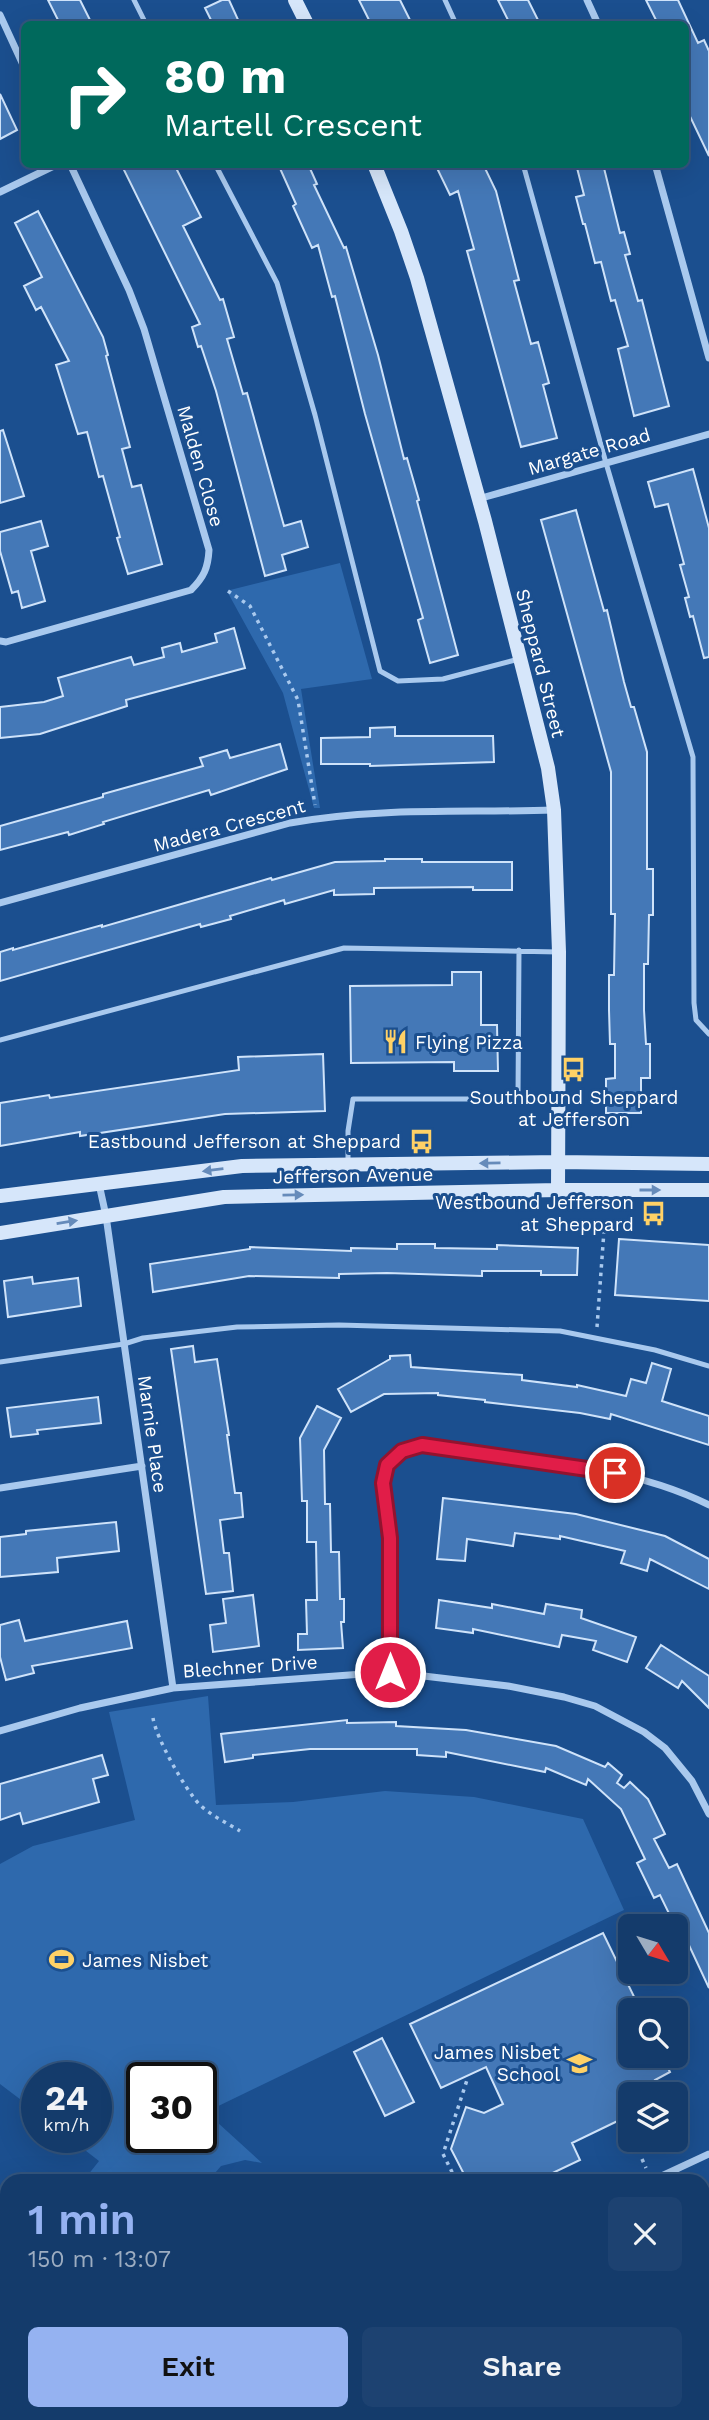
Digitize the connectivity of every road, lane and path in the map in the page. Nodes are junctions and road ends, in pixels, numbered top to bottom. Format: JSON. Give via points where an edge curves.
{"nodes":[{"id":1,"x":134,"y":0,"type":"edge"},
{"id":2,"x":295,"y":0,"type":"edge"},
{"id":3,"x":445,"y":0,"type":"edge"},
{"id":4,"x":587,"y":0,"type":"edge"},
{"id":5,"x":0,"y":15,"type":"edge"},
{"id":6,"x":144,"y":21,"type":"edge"},
{"id":7,"x":306,"y":21,"type":"edge"},
{"id":8,"x":455,"y":21,"type":"edge"},
{"id":9,"x":597,"y":21,"type":"edge"},
{"id":10,"x":21,"y":60,"type":"edge"},
{"id":11,"x":50,"y":168,"type":"edge"},
{"id":12,"x":72,"y":168,"type":"edge"},
{"id":13,"x":217,"y":168,"type":"edge"},
{"id":14,"x":376,"y":168,"type":"edge"},
{"id":15,"x":524,"y":168,"type":"edge"},
{"id":16,"x":656,"y":168,"type":"edge"},
{"id":17,"x":0,"y":192,"type":"edge"},
{"id":18,"x":709,"y":358,"type":"edge"},
{"id":19,"x":709,"y":433,"type":"edge"},
{"id":20,"x":606,"y":463,"type":"junction"},
{"id":21,"x":478,"y":499,"type":"junction"},
{"id":22,"x":228,"y":591,"type":"dead end"},
{"id":23,"x":0,"y":641,"type":"edge"},
{"id":24,"x":520,"y":659,"type":"junction"},
{"id":25,"x":315,"y":808,"type":"dead end"},
{"id":26,"x":554,"y":810,"type":"junction"},
{"id":27,"x":0,"y":903,"type":"edge"},
{"id":28,"x":519,"y":950,"type":"junction"},
{"id":29,"x":559,"y":952,"type":"junction"},
{"id":30,"x":709,"y":1034,"type":"edge"},
{"id":31,"x":0,"y":1040,"type":"edge"},
{"id":32,"x":518,"y":1098,"type":"junction"},
{"id":33,"x":558,"y":1099,"type":"junction"},
{"id":34,"x":558,"y":1162,"type":"junction"},
{"id":35,"x":709,"y":1164,"type":"edge"},
{"id":36,"x":348,"y":1165,"type":"junction"},
{"id":37,"x":99,"y":1184,"type":"junction"},
{"id":38,"x":558,"y":1190,"type":"junction"},
{"id":39,"x":709,"y":1190,"type":"edge"},
{"id":40,"x":0,"y":1196,"type":"edge"},
{"id":41,"x":106,"y":1216,"type":"junction"},
{"id":42,"x":605,"y":1217,"type":"dead end"},
{"id":43,"x":0,"y":1233,"type":"edge"},
{"id":44,"x":596,"y":1338,"type":"junction"},
{"id":45,"x":124,"y":1344,"type":"junction"},
{"id":46,"x":0,"y":1362,"type":"edge"},
{"id":47,"x":709,"y":1366,"type":"edge"},
{"id":48,"x":142,"y":1466,"type":"junction"},
{"id":49,"x":0,"y":1488,"type":"edge"},
{"id":50,"x":709,"y":1505,"type":"edge"},
{"id":51,"x":390,"y":1672,"type":"junction"},
{"id":52,"x":173,"y":1688,"type":"junction"},
{"id":53,"x":153,"y":1718,"type":"dead end"},
{"id":54,"x":0,"y":1731,"type":"edge"},
{"id":55,"x":709,"y":1814,"type":"edge"},
{"id":56,"x":240,"y":1831,"type":"dead end"},
{"id":57,"x":467,"y":2080,"type":"dead end"},
{"id":58,"x":709,"y":2154,"type":"edge"},
{"id":59,"x":642,"y":2159,"type":"dead end"},
{"id":60,"x":646,"y":2168,"type":"dead end"},
{"id":61,"x":453,"y":2174,"type":"edge"},
{"id":62,"x":666,"y":2174,"type":"edge"}],
"edges":[{"from":1,"to":6,"type":"lane"},
{"from":2,"to":7,"type":"street"},
{"from":3,"to":8,"type":"lane"},
{"from":4,"to":9,"type":"street"},
{"from":5,"to":10,"type":"street"},
{"from":11,"to":17,"type":"street"},
{"from":12,"to":23,"type":"street","name":"Malden Close","via":[[144,329],[209,550],[208,564],[191,590]]},
{"from":13,"to":24,"type":"lane","via":[[277,283],[380,671],[398,681],[443,679]]},
{"from":14,"to":21,"type":"street","name":"Sheppard Street","via":[[417,278]]},
{"from":15,"to":20,"type":"lane"},
{"from":16,"to":18,"type":"street"},
{"from":19,"to":20,"type":"street","name":"Margate Road"},
{"from":20,"to":21,"type":"street","name":"Margate Road"},
{"from":20,"to":30,"type":"lane","via":[[693,757],[694,1003],[696,1020]]},
{"from":21,"to":24,"type":"street","name":"Sheppard Street"},
{"from":22,"to":25,"type":"path","via":[[250,606],[298,700]]},
{"from":24,"to":26,"type":"street","name":"Sheppard Street"},
{"from":26,"to":27,"type":"street","name":"Madera Crescent","via":[[315,818]]},
{"from":26,"to":29,"type":"street","name":"Sheppard Street"},
{"from":28,"to":29,"type":"lane"},
{"from":28,"to":31,"type":"lane","via":[[344,948]]},
{"from":28,"to":32,"type":"lane"},
{"from":29,"to":33,"type":"street","name":"Sheppard Street"},
{"from":32,"to":33,"type":"lane"},
{"from":32,"to":36,"type":"lane","via":[[353,1100]]},
{"from":33,"to":34,"type":"street","name":"Sheppard Street"},
{"from":34,"to":35,"type":"street","name":"Jefferson Avenue"},
{"from":34,"to":36,"type":"street","name":"Jefferson Avenue","one_way":true},
{"from":34,"to":38,"type":"street","name":"Sheppard Street"},
{"from":36,"to":37,"type":"street","name":"Jefferson Avenue","one_way":true,"via":[[242,1166]]},
{"from":37,"to":40,"type":"street","name":"Jefferson Avenue"},
{"from":37,"to":41,"type":"street","name":"Marnie Place"},
{"from":38,"to":39,"type":"street","name":"Jefferson Avenue","one_way":true},
{"from":41,"to":38,"type":"street","name":"Jefferson Avenue","one_way":true,"via":[[224,1197]]},
{"from":43,"to":41,"type":"street","name":"Jefferson Avenue","one_way":true},
{"from":41,"to":45,"type":"street","name":"Marnie Place"},
{"from":42,"to":44,"type":"path"},
{"from":44,"to":45,"type":"lane","via":[[560,1331],[237,1326]]},
{"from":44,"to":47,"type":"lane"},
{"from":45,"to":46,"type":"lane"},
{"from":45,"to":48,"type":"street","name":"Marnie Place"},
{"from":48,"to":49,"type":"street"},
{"from":48,"to":52,"type":"street","name":"Marnie Place"},
{"from":50,"to":51,"type":"street","via":[[598,1469],[422,1445],[402,1451],[387,1465],[383,1483],[390,1538]]},
{"from":51,"to":52,"type":"street","name":"Blechner Drive"},
{"from":51,"to":55,"type":"street","name":"Blechner Drive","via":[[508,1686],[595,1706],[664,1748],[692,1781]]},
{"from":52,"to":54,"type":"street","name":"Blechner Drive"},
{"from":53,"to":56,"type":"path","via":[[173,1764],[199,1804]]},
{"from":57,"to":61,"type":"path","via":[[443,2154]]},
{"from":58,"to":62,"type":"street"},
{"from":59,"to":60,"type":"path"}]}
